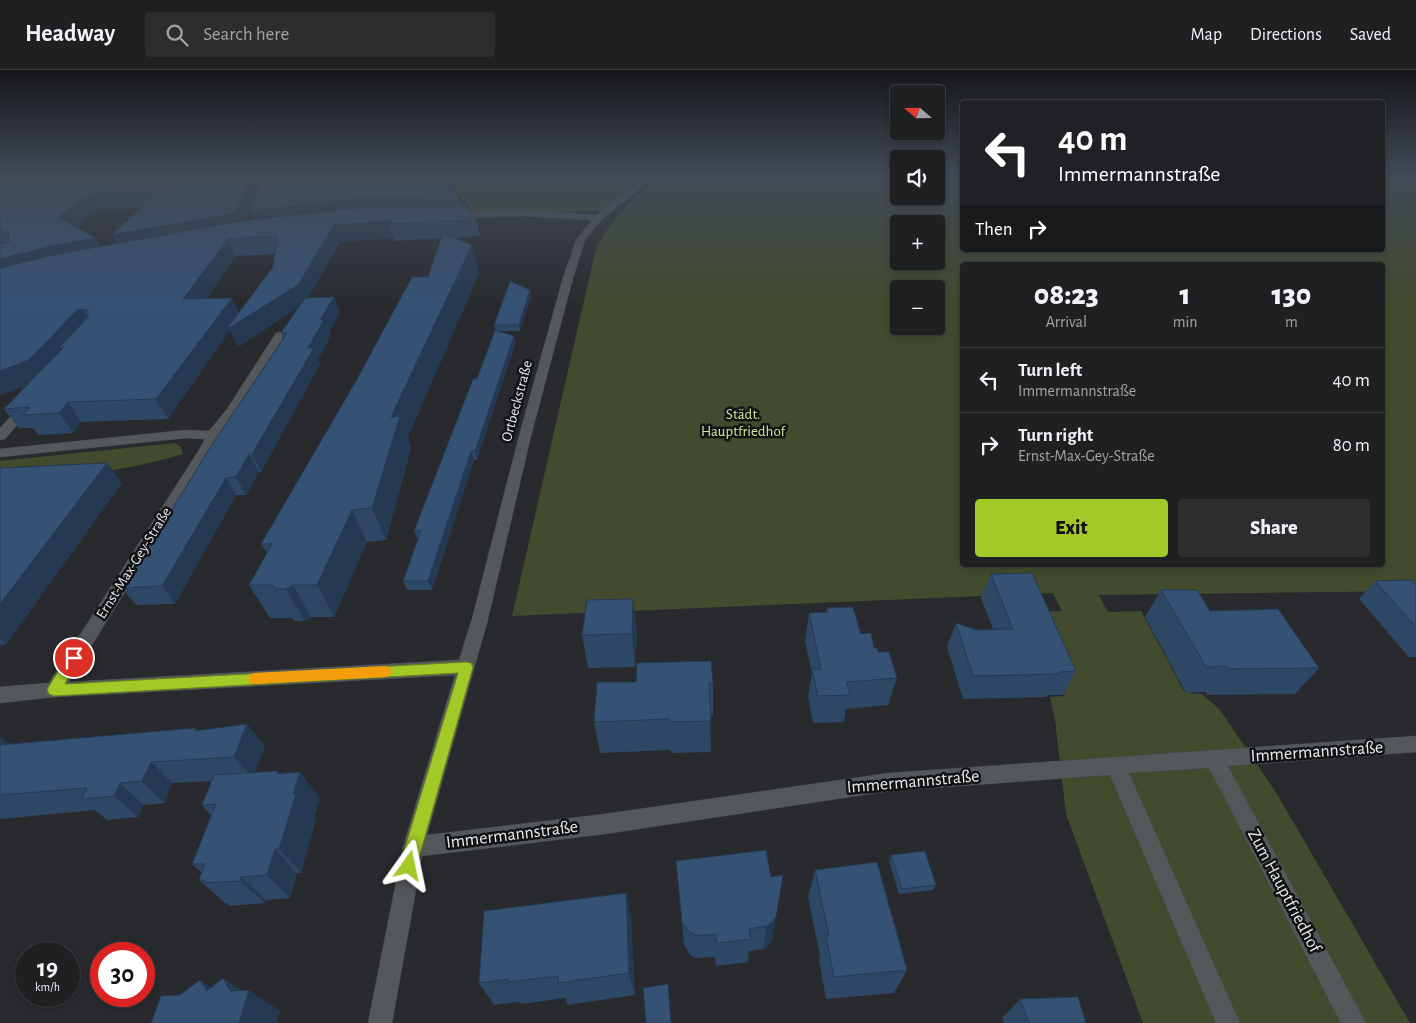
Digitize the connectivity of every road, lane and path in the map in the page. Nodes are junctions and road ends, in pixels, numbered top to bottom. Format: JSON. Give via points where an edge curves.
{"nodes":[{"id":1,"x":597,"y":219,"type":"edge"},
{"id":2,"x":280,"y":335,"type":"edge"},
{"id":3,"x":32,"y":401,"type":"edge"},
{"id":4,"x":213,"y":435,"type":"junction"},
{"id":5,"x":0,"y":436,"type":"edge"},
{"id":6,"x":0,"y":453,"type":"edge"},
{"id":7,"x":466,"y":667,"type":"junction"},
{"id":8,"x":54,"y":690,"type":"junction"},
{"id":9,"x":0,"y":695,"type":"edge"},
{"id":10,"x":1416,"y":744,"type":"edge"},
{"id":11,"x":1214,"y":759,"type":"junction"},
{"id":12,"x":1116,"y":766,"type":"junction"},
{"id":13,"x":413,"y":847,"type":"junction"},
{"id":14,"x":380,"y":1023,"type":"edge"},
{"id":15,"x":1228,"y":1023,"type":"edge"},
{"id":16,"x":1354,"y":1023,"type":"edge"}],
"edges":[{"from":1,"to":7,"type":"street","name":"Ortbeckstraße","via":[[581,240],[568,278]]},
{"from":2,"to":4,"type":"street","name":"Ernst-Max-Gey-Straße","via":[[232,412]]},
{"from":3,"to":5,"type":"street"},
{"from":4,"to":6,"type":"street","via":[[186,434]]},
{"from":4,"to":8,"type":"street","name":"Ernst-Max-Gey-Straße"},
{"from":7,"to":8,"type":"street"},
{"from":7,"to":13,"type":"street","name":"Ortbeckstraße"},
{"from":8,"to":9,"type":"street"},
{"from":10,"to":11,"type":"street","name":"Immermannstraße"},
{"from":11,"to":12,"type":"street","name":"Immermannstraße"},
{"from":11,"to":16,"type":"street","name":"Zum Hauptfriedhof"},
{"from":12,"to":13,"type":"street","name":"Immermannstraße","via":[[889,782],[605,824]]},
{"from":12,"to":15,"type":"street"},
{"from":13,"to":14,"type":"street","name":"Ortbeckstraße"}]}
